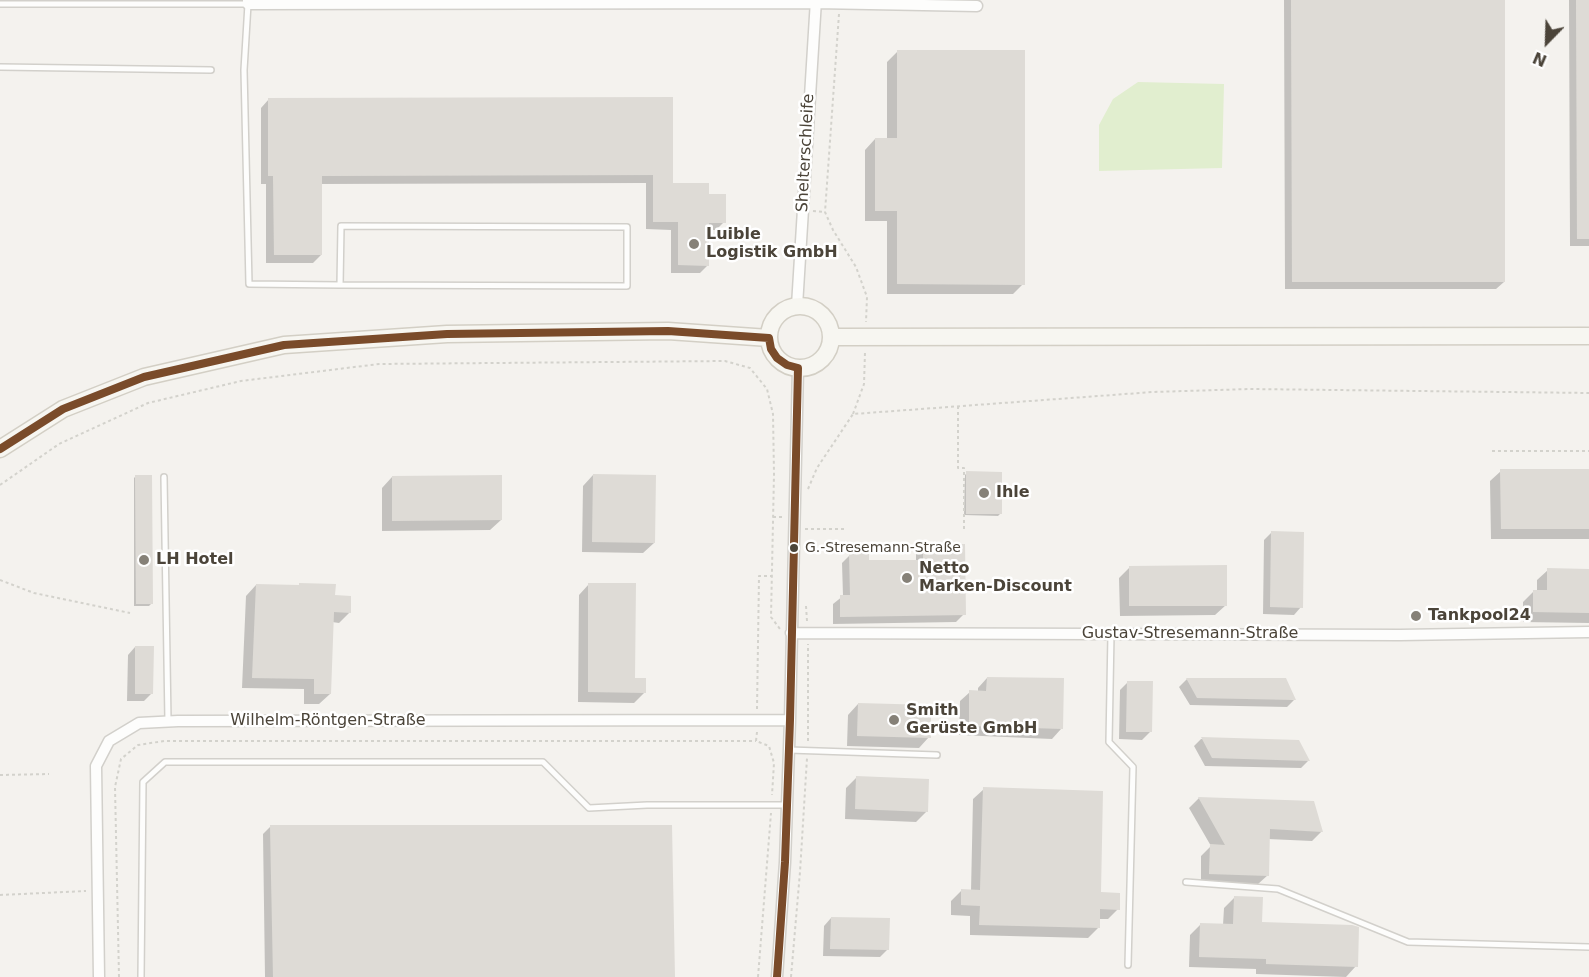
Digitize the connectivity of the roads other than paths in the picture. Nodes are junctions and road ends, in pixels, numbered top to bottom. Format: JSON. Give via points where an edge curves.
{"nodes":[{"id":1,"x":248,"y":2,"type":"edge"},
{"id":2,"x":816,"y":2,"type":"edge"},
{"id":3,"x":0,"y":4,"type":"edge"},
{"id":4,"x":977,"y":6,"type":"dead end"},
{"id":5,"x":0,"y":67,"type":"edge"},
{"id":6,"x":211,"y":70,"type":"dead end"},
{"id":7,"x":340,"y":285,"type":"junction"},
{"id":8,"x":797,"y":306,"type":"junction"},
{"id":9,"x":1589,"y":336,"type":"edge"},
{"id":10,"x":832,"y":337,"type":"junction"},
{"id":11,"x":769,"y":338,"type":"junction"},
{"id":12,"x":798,"y":368,"type":"junction"},
{"id":13,"x":0,"y":449,"type":"edge"},
{"id":14,"x":164,"y":477,"type":"dead end"},
{"id":15,"x":1589,"y":632,"type":"edge"},
{"id":16,"x":791,"y":633,"type":"junction"},
{"id":17,"x":1111,"y":634,"type":"junction"},
{"id":18,"x":790,"y":720,"type":"junction"},
{"id":19,"x":168,"y":722,"type":"junction"},
{"id":20,"x":789,"y":750,"type":"junction"},
{"id":21,"x":937,"y":755,"type":"dead end"},
{"id":22,"x":787,"y":805,"type":"junction"},
{"id":23,"x":1186,"y":882,"type":"dead end"},
{"id":24,"x":1589,"y":947,"type":"edge"},
{"id":25,"x":1128,"y":965,"type":"dead end"},
{"id":26,"x":99,"y":977,"type":"edge"},
{"id":27,"x":141,"y":977,"type":"edge"},
{"id":28,"x":777,"y":977,"type":"edge"}],
"edges":[{"from":1,"to":2,"type":"street"},
{"from":1,"to":3,"type":"lane"},
{"from":1,"to":7,"type":"lane","via":[[244,70],[249,284]]},
{"from":2,"to":4,"type":"street"},
{"from":2,"to":8,"type":"street","name":"Shelterschleife"},
{"from":5,"to":6,"type":"lane"},
{"from":7,"to":7,"type":"lane","via":[[627,286],[627,227],[341,226]]},
{"from":8,"to":10,"type":"main road","via":[[821,314]]},
{"from":8,"to":11,"type":"main road","via":[[777,316]]},
{"from":9,"to":10,"type":"main road"},
{"from":10,"to":12,"type":"main road","via":[[818,363]]},
{"from":11,"to":12,"type":"main road","via":[[777,358]]},
{"from":11,"to":13,"type":"main road","via":[[668,331],[447,334],[284,345],[144,377],[63,409]]},
{"from":12,"to":16,"type":"street"},
{"from":14,"to":19,"type":"lane"},
{"from":15,"to":17,"type":"street","name":"Gustav-Stresemann-Straße"},
{"from":16,"to":17,"type":"street","name":"Gustav-Stresemann-Straße"},
{"from":16,"to":18,"type":"street"},
{"from":17,"to":25,"type":"lane","via":[[1109,742],[1133,767]]},
{"from":18,"to":19,"type":"street","name":"Wilhelm-Röntgen-Straße"},
{"from":18,"to":20,"type":"street"},
{"from":19,"to":26,"type":"street","name":"Wilhelm-Röntgen-Straße","via":[[139,723],[109,741],[96,766]]},
{"from":20,"to":21,"type":"lane"},
{"from":20,"to":22,"type":"street"},
{"from":22,"to":27,"type":"lane","via":[[589,808],[543,762],[165,762],[143,782]]},
{"from":22,"to":28,"type":"street"},
{"from":23,"to":24,"type":"lane","via":[[1278,889],[1408,942]]}]}
